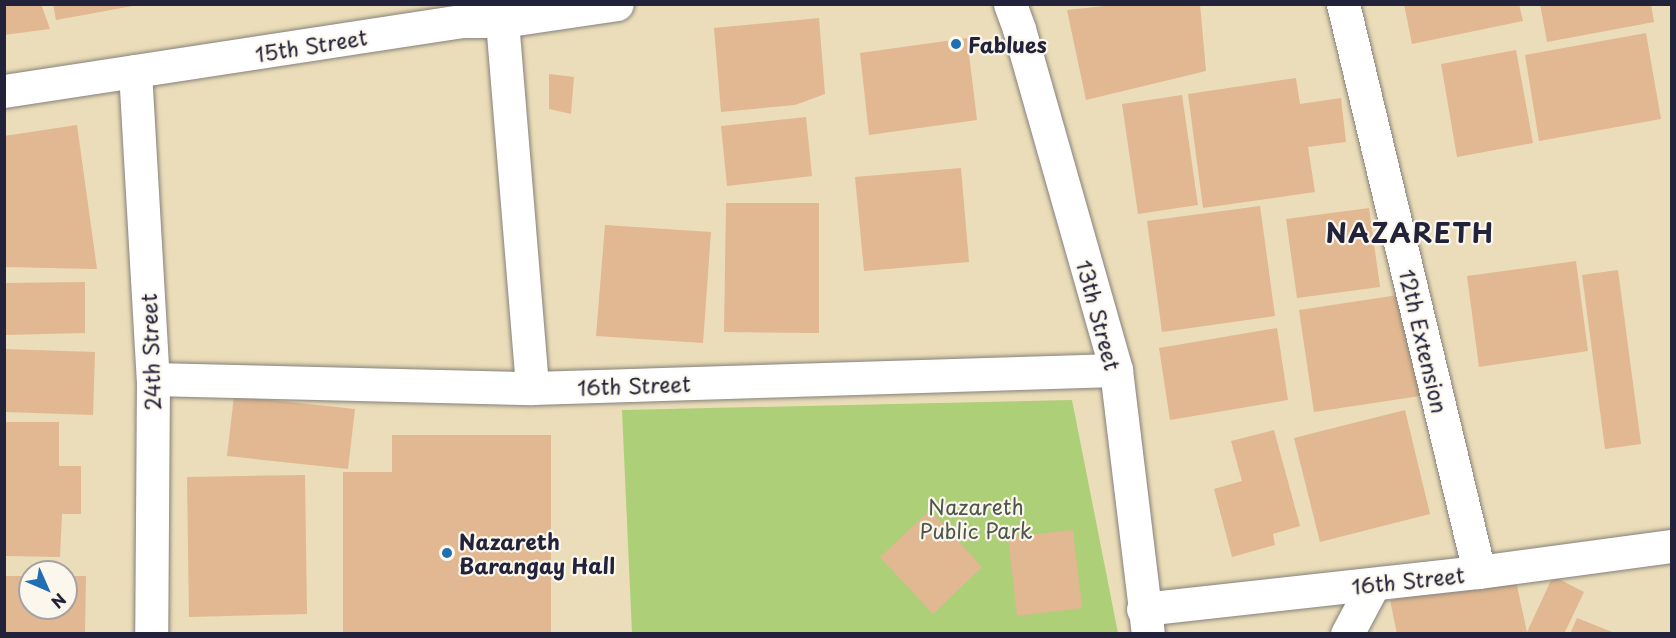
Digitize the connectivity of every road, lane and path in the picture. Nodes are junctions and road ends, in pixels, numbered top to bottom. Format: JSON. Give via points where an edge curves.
{"nodes":[{"id":1,"x":618,"y":4,"type":"edge"},
{"id":2,"x":1010,"y":4,"type":"edge"},
{"id":3,"x":1344,"y":4,"type":"edge"},
{"id":4,"x":446,"y":14,"type":"edge"},
{"id":5,"x":502,"y":21,"type":"junction"},
{"id":6,"x":135,"y":71,"type":"junction"},
{"id":7,"x":4,"y":91,"type":"edge"},
{"id":8,"x":1116,"y":370,"type":"junction"},
{"id":9,"x":153,"y":379,"type":"junction"},
{"id":10,"x":532,"y":388,"type":"junction"},
{"id":11,"x":1671,"y":546,"type":"edge"},
{"id":12,"x":1479,"y":572,"type":"junction"},
{"id":13,"x":1373,"y":585,"type":"junction"},
{"id":14,"x":1146,"y":621,"type":"edge"},
{"id":15,"x":151,"y":633,"type":"edge"},
{"id":16,"x":1347,"y":633,"type":"edge"}],
"edges":[{"from":1,"to":5,"type":"street","name":"15th Street"},
{"from":2,"to":8,"type":"street","name":"13th Street"},
{"from":3,"to":12,"type":"street","name":"12th Extension"},
{"from":4,"to":5,"type":"street","name":"15th Street","via":[[463,21]]},
{"from":4,"to":6,"type":"street","name":"15th Street"},
{"from":5,"to":10,"type":"street"},
{"from":6,"to":7,"type":"street","name":"15th Street"},
{"from":6,"to":9,"type":"street","name":"24th Street"},
{"from":8,"to":10,"type":"street","name":"16th Street"},
{"from":8,"to":14,"type":"street","name":"13th Street"},
{"from":9,"to":10,"type":"street","name":"16th Street"},
{"from":9,"to":15,"type":"street","name":"24th Street"},
{"from":11,"to":12,"type":"street","name":"16th Street"},
{"from":12,"to":13,"type":"street","name":"16th Street"},
{"from":13,"to":14,"type":"street","name":"16th Street"},
{"from":13,"to":16,"type":"street"}]}
